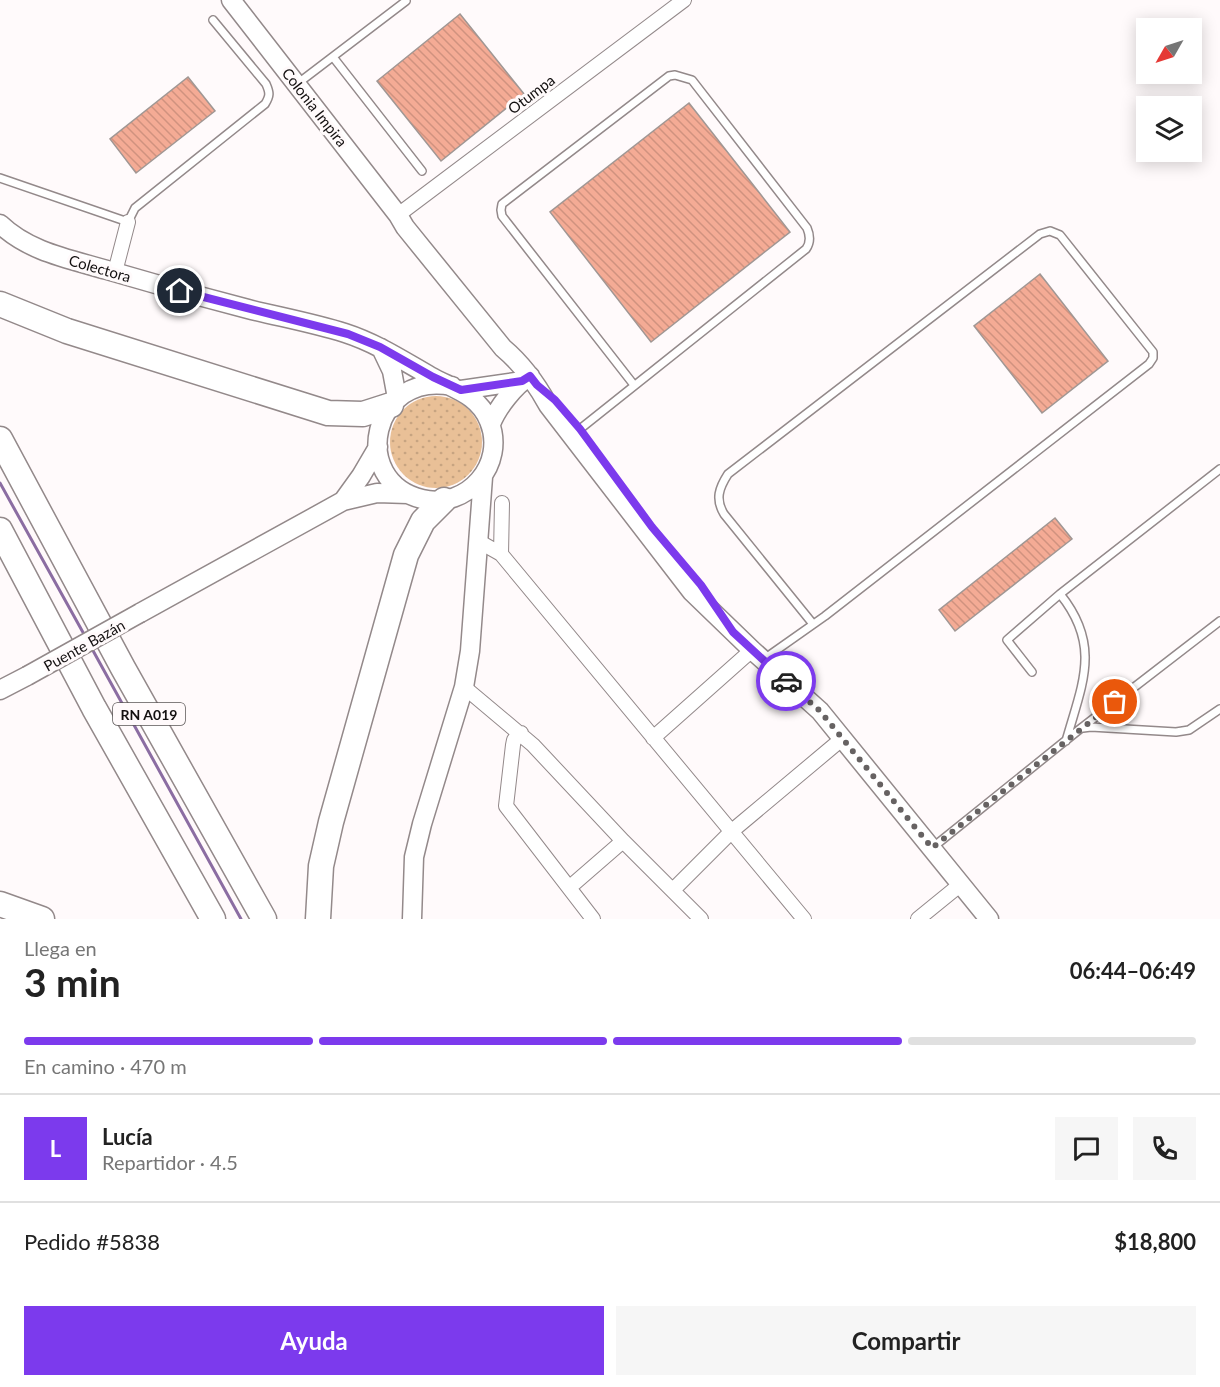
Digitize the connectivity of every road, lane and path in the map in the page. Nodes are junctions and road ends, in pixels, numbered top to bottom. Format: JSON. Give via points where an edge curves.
{"nodes":[{"id":1,"x":231,"y":0,"type":"edge"},
{"id":2,"x":684,"y":0,"type":"edge"},
{"id":3,"x":406,"y":1,"type":"edge"},
{"id":4,"x":213,"y":20,"type":"dead end"},
{"id":5,"x":333,"y":57,"type":"junction"},
{"id":6,"x":297,"y":84,"type":"junction"},
{"id":7,"x":422,"y":171,"type":"dead end"},
{"id":8,"x":0,"y":178,"type":"edge"},
{"id":9,"x":398,"y":215,"type":"junction"},
{"id":10,"x":128,"y":222,"type":"junction"},
{"id":11,"x":0,"y":224,"type":"edge"},
{"id":12,"x":115,"y":272,"type":"junction"},
{"id":13,"x":0,"y":304,"type":"edge"},
{"id":14,"x":380,"y":347,"type":"junction"},
{"id":15,"x":530,"y":381,"type":"junction"},
{"id":16,"x":634,"y":385,"type":"junction"},
{"id":17,"x":457,"y":388,"type":"junction"},
{"id":18,"x":394,"y":402,"type":"junction"},
{"id":19,"x":491,"y":424,"type":"junction"},
{"id":20,"x":580,"y":429,"type":"junction"},
{"id":21,"x":0,"y":438,"type":"edge"},
{"id":22,"x":378,"y":447,"type":"junction"},
{"id":23,"x":1220,"y":469,"type":"edge"},
{"id":24,"x":483,"y":477,"type":"junction"},
{"id":25,"x":408,"y":494,"type":"junction"},
{"id":26,"x":444,"y":500,"type":"junction"},
{"id":27,"x":344,"y":501,"type":"junction"},
{"id":28,"x":502,"y":503,"type":"dead end"},
{"id":29,"x":0,"y":530,"type":"edge"},
{"id":30,"x":478,"y":541,"type":"junction"},
{"id":31,"x":501,"y":554,"type":"junction"},
{"id":32,"x":1060,"y":594,"type":"junction"},
{"id":33,"x":1220,"y":621,"type":"edge"},
{"id":34,"x":813,"y":624,"type":"junction"},
{"id":35,"x":733,"y":632,"type":"junction"},
{"id":36,"x":757,"y":655,"type":"junction"},
{"id":37,"x":1032,"y":672,"type":"dead end"},
{"id":38,"x":464,"y":687,"type":"junction"},
{"id":39,"x":0,"y":690,"type":"edge"},
{"id":40,"x":1220,"y":709,"type":"edge"},
{"id":41,"x":1080,"y":729,"type":"junction"},
{"id":42,"x":521,"y":733,"type":"junction"},
{"id":43,"x":653,"y":738,"type":"junction"},
{"id":44,"x":843,"y":738,"type":"junction"},
{"id":45,"x":1066,"y":741,"type":"junction"},
{"id":46,"x":732,"y":831,"type":"junction"},
{"id":47,"x":623,"y":841,"type":"junction"},
{"id":48,"x":932,"y":848,"type":"junction"},
{"id":49,"x":961,"y":884,"type":"junction"},
{"id":50,"x":570,"y":887,"type":"junction"},
{"id":51,"x":673,"y":890,"type":"junction"},
{"id":52,"x":0,"y":904,"type":"edge"},
{"id":53,"x":42,"y":919,"type":"edge"},
{"id":54,"x":213,"y":919,"type":"edge"},
{"id":55,"x":264,"y":919,"type":"edge"},
{"id":56,"x":318,"y":919,"type":"edge"},
{"id":57,"x":412,"y":919,"type":"edge"},
{"id":58,"x":593,"y":919,"type":"edge"},
{"id":59,"x":700,"y":919,"type":"edge"},
{"id":60,"x":804,"y":919,"type":"edge"},
{"id":61,"x":918,"y":919,"type":"edge"},
{"id":62,"x":989,"y":919,"type":"edge"}],
"edges":[{"from":1,"to":6,"type":"main road","name":"Colonia Impira"},
{"from":2,"to":9,"type":"street","name":"Otumpa"},
{"from":3,"to":5,"type":"lane"},
{"from":4,"to":10,"type":"lane","via":[[266,84],[269,97],[135,208]]},
{"from":5,"to":6,"type":"lane"},
{"from":5,"to":7,"type":"lane"},
{"from":6,"to":9,"type":"main road","name":"Colonia Impira"},
{"from":8,"to":10,"type":"lane"},
{"from":9,"to":15,"type":"main road","name":"Colonia Impira"},
{"from":10,"to":12,"type":"street"},
{"from":11,"to":12,"type":"main road","name":"Colectora","via":[[26,243]]},
{"from":12,"to":14,"type":"main road","name":"Colectora","via":[[330,329]]},
{"from":13,"to":18,"type":"highway","via":[[86,338],[328,413],[363,414]]},
{"from":14,"to":17,"type":"main road","name":"Colectora"},
{"from":14,"to":18,"type":"main road","via":[[392,371]]},
{"from":15,"to":17,"type":"main road"},
{"from":15,"to":19,"type":"main road","via":[[501,406]]},
{"from":15,"to":20,"type":"main road","name":"Colonia Impira","via":[[555,400]]},
{"from":15,"to":35,"type":"main road","name":"Colonia Impira","via":[[692,592]]},
{"from":16,"to":16,"type":"lane","via":[[810,245],[807,228],[692,80],[675,75],[502,204],[501,210]]},
{"from":16,"to":20,"type":"lane"},
{"from":17,"to":18,"type":"main road","via":[[422,385]]},
{"from":17,"to":19,"type":"main road","via":[[483,408]]},
{"from":18,"to":22,"type":"main road","via":[[379,429]]},
{"from":19,"to":24,"type":"main road","via":[[493,450]]},
{"from":20,"to":35,"type":"main road","name":"Colonia Impira"},
{"from":21,"to":55,"type":"highway","number":"RN A019"},
{"from":22,"to":25,"type":"main road","via":[[386,472]]},
{"from":22,"to":27,"type":"main road"},
{"from":23,"to":32,"type":"lane"},
{"from":24,"to":26,"type":"main road","via":[[468,491]]},
{"from":24,"to":30,"type":"main road"},
{"from":25,"to":26,"type":"main road"},
{"from":25,"to":27,"type":"main road","via":[[377,493]]},
{"from":26,"to":56,"type":"highway","via":[[423,521],[406,555],[331,822],[321,866]]},
{"from":27,"to":39,"type":"main road","name":"Puente Bazán","bridge":true},
{"from":28,"to":31,"type":"street"},
{"from":29,"to":54,"type":"highway","number":"RN A019","via":[[94,708]]},
{"from":30,"to":31,"type":"street"},
{"from":30,"to":38,"type":"main road"},
{"from":31,"to":43,"type":"street"},
{"from":32,"to":37,"type":"lane","via":[[1007,640]]},
{"from":32,"to":45,"type":"lane","via":[[1081,628],[1086,662]]},
{"from":33,"to":41,"type":"lane"},
{"from":34,"to":34,"type":"lane","via":[[1153,358],[1153,352],[1060,235],[1050,231],[1040,234],[728,474],[721,485],[717,498],[724,514]]},
{"from":34,"to":36,"type":"lane"},
{"from":35,"to":36,"type":"main road","name":"Colonia Impira"},
{"from":36,"to":43,"type":"street"},
{"from":36,"to":44,"type":"main road","name":"Colonia Impira","via":[[820,711]]},
{"from":38,"to":42,"type":"street"},
{"from":38,"to":57,"type":"main road","via":[[414,857]]},
{"from":40,"to":41,"type":"lane","via":[[1189,730],[1176,732]]},
{"from":41,"to":45,"type":"lane"},
{"from":42,"to":47,"type":"street"},
{"from":42,"to":50,"type":"street","via":[[514,740],[506,806]]},
{"from":43,"to":46,"type":"street"},
{"from":44,"to":46,"type":"street"},
{"from":44,"to":48,"type":"main road","name":"Colonia Impira"},
{"from":45,"to":48,"type":"lane"},
{"from":46,"to":51,"type":"street"},
{"from":46,"to":60,"type":"street"},
{"from":47,"to":50,"type":"street"},
{"from":47,"to":51,"type":"street"},
{"from":48,"to":49,"type":"main road","name":"Colonia Impira"},
{"from":49,"to":61,"type":"street"},
{"from":49,"to":62,"type":"main road","name":"Colonia Impira"},
{"from":50,"to":58,"type":"street"},
{"from":51,"to":59,"type":"street"},
{"from":52,"to":53,"type":"highway"}]}
